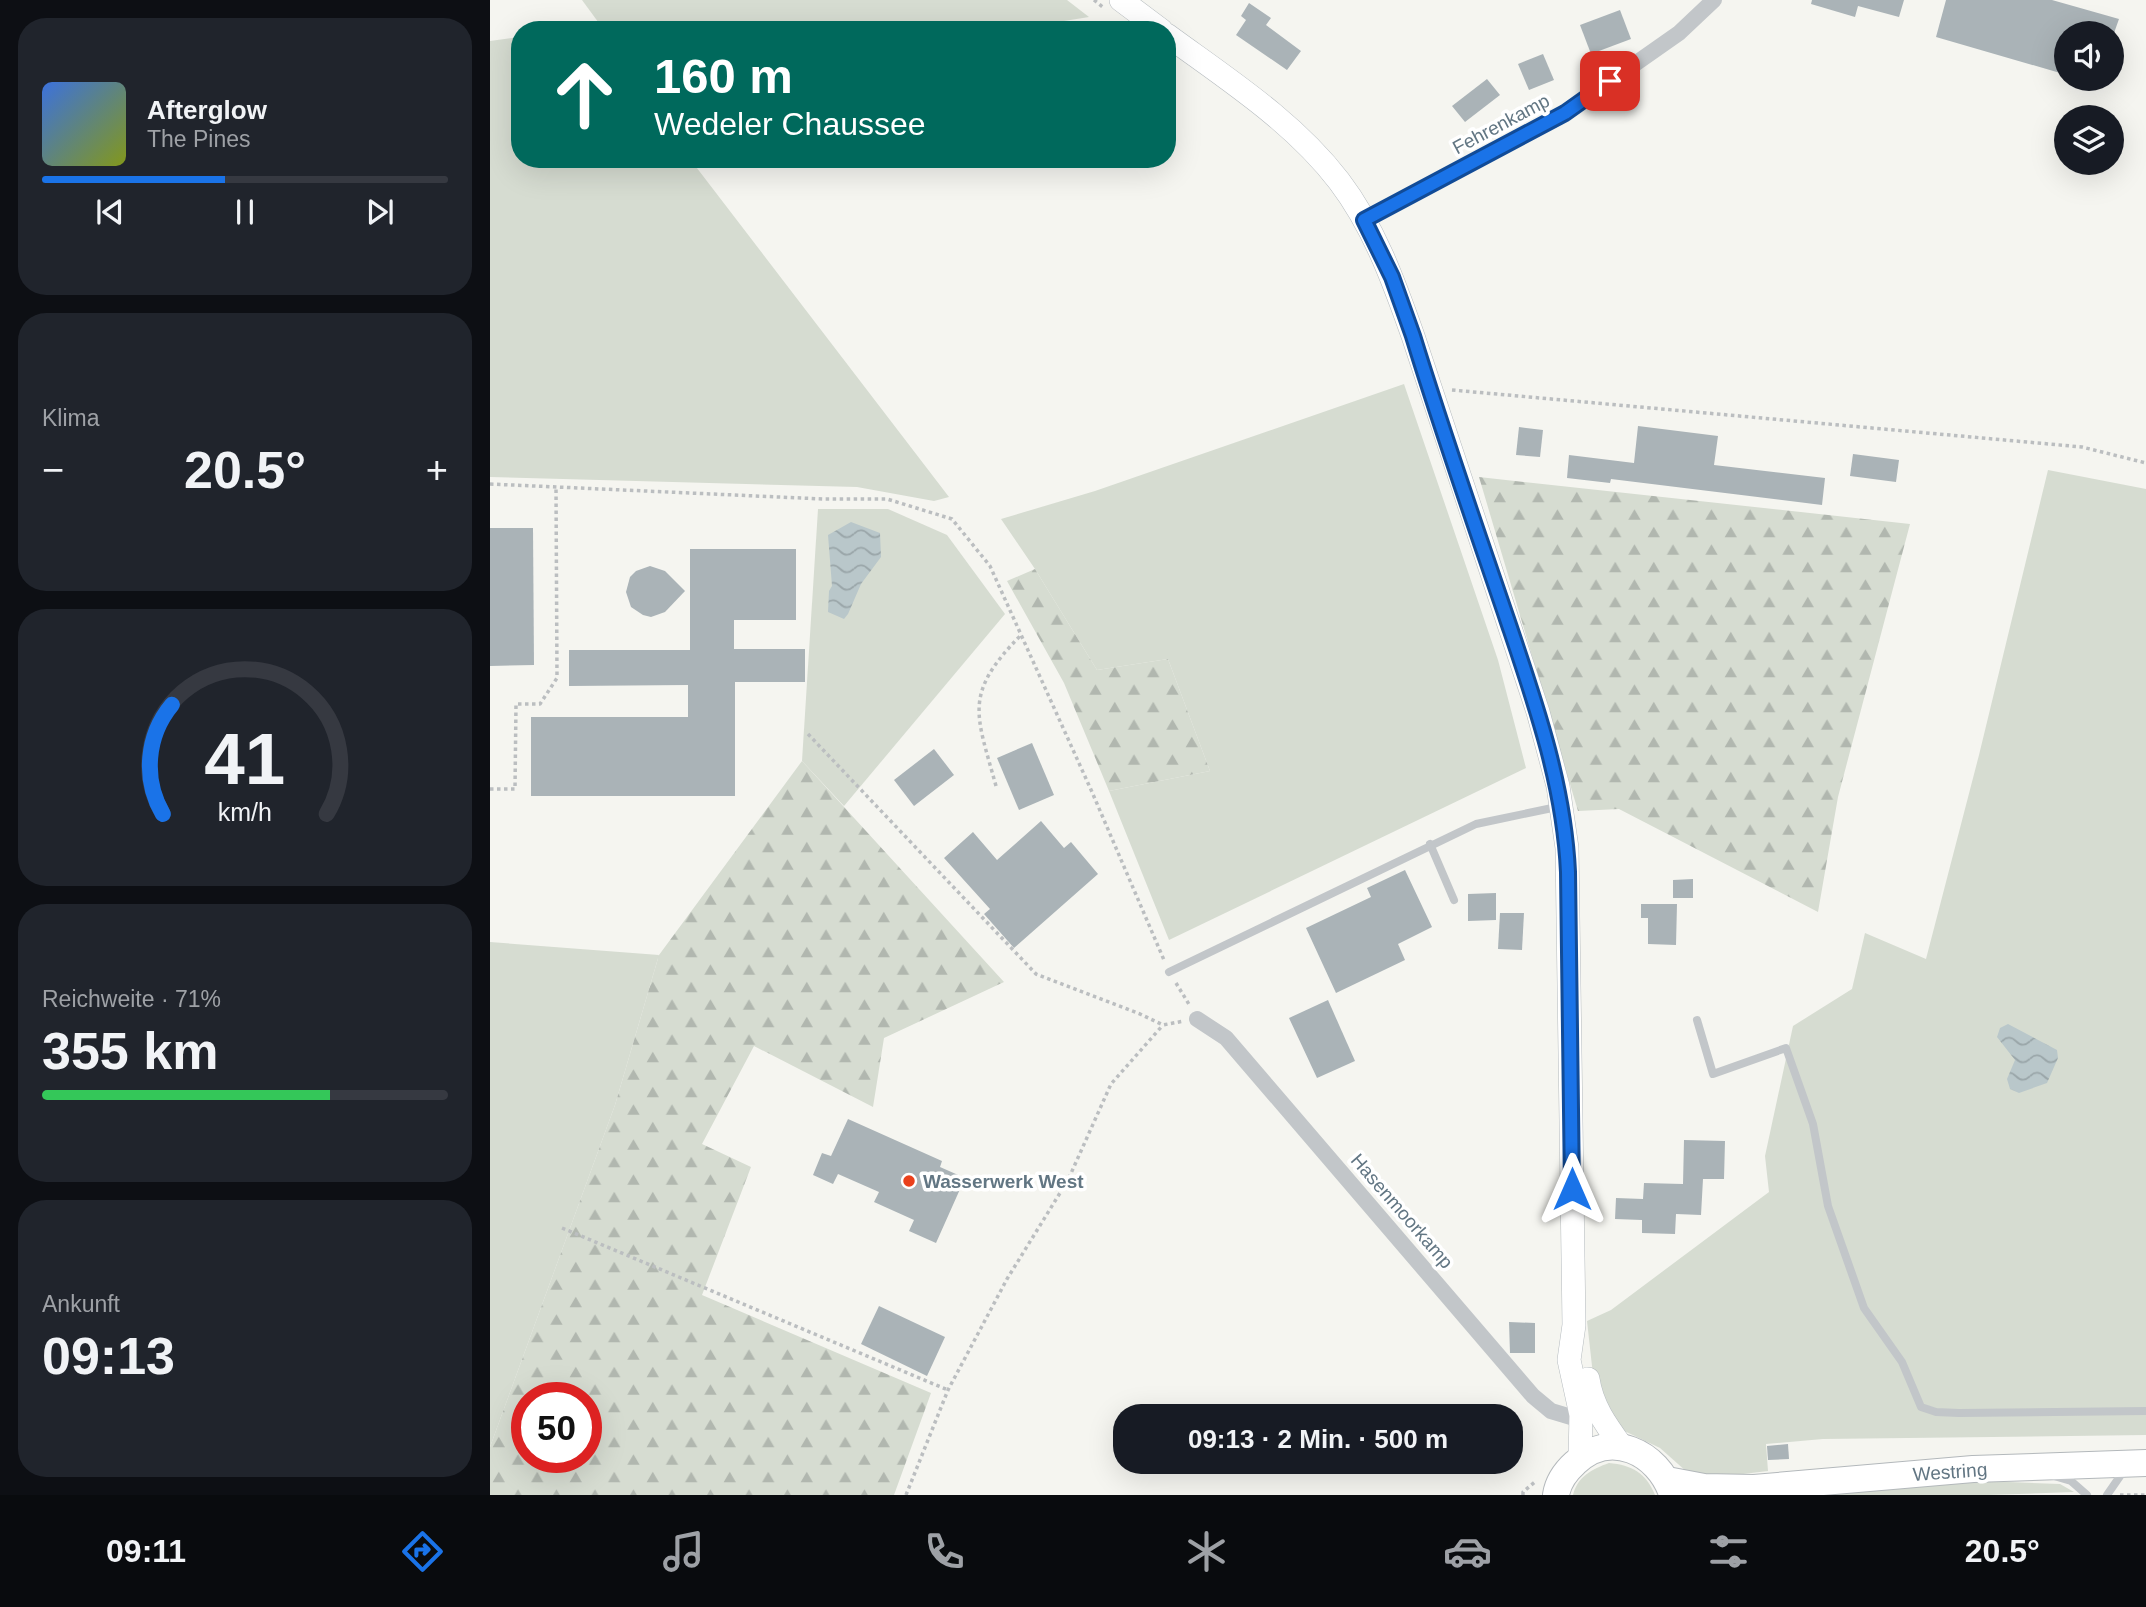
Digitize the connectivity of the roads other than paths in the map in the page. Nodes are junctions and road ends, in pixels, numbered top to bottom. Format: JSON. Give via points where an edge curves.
{"nodes":[{"id":1,"x":1121,"y":0,"type":"edge"},
{"id":2,"x":1714,"y":0,"type":"edge"},
{"id":3,"x":1149,"y":21,"type":"edge"},
{"id":4,"x":1176,"y":42,"type":"edge"},
{"id":5,"x":1364,"y":220,"type":"junction"},
{"id":6,"x":1561,"y":806,"type":"junction"},
{"id":7,"x":1430,"y":844,"type":"junction"},
{"id":8,"x":1454,"y":900,"type":"dead end"},
{"id":9,"x":1169,"y":972,"type":"road end"},
{"id":10,"x":1197,"y":1019,"type":"road end"},
{"id":11,"x":1697,"y":1020,"type":"dead end"},
{"id":12,"x":1574,"y":1325,"type":"junction"},
{"id":13,"x":2146,"y":1411,"type":"edge"},
{"id":14,"x":1581,"y":1420,"type":"junction"},
{"id":15,"x":1622,"y":1447,"type":"junction"},
{"id":16,"x":1580,"y":1457,"type":"junction"},
{"id":17,"x":2138,"y":1463,"type":"edge"},
{"id":18,"x":2021,"y":1467,"type":"junction"},
{"id":19,"x":1670,"y":1487,"type":"edge"},
{"id":20,"x":1547,"y":1489,"type":"edge"},
{"id":21,"x":1743,"y":1491,"type":"edge"},
{"id":22,"x":2087,"y":1495,"type":"edge"},
{"id":23,"x":2107,"y":1495,"type":"edge"}],
"edges":[{"from":1,"to":3,"type":"main road"},
{"from":2,"to":5,"type":"street","name":"Fehrenkamp","via":[[1679,33],[1565,113]]},
{"from":4,"to":5,"type":"main road","via":[[1308,145]]},
{"from":5,"to":6,"type":"main road","via":[[1392,277],[1538,712]]},
{"from":6,"to":7,"type":"lane","via":[[1476,824]]},
{"from":6,"to":12,"type":"main road","via":[[1569,911]]},
{"from":7,"to":8,"type":"lane"},
{"from":7,"to":9,"type":"lane"},
{"from":10,"to":14,"type":"street","name":"Hasenmoorkamp","via":[[1226,1038],[1533,1396],[1551,1411]]},
{"from":11,"to":13,"type":"lane","via":[[1713,1074],[1786,1048],[1813,1124],[1828,1206],[1864,1308],[1902,1362],[1921,1407],[1959,1413]]},
{"from":12,"to":14,"type":"main road","via":[[1569,1360]]},
{"from":12,"to":15,"type":"main road","via":[[1591,1395]]},
{"from":14,"to":16,"type":"main road"},
{"from":15,"to":16,"type":"main road"},
{"from":15,"to":19,"type":"main road","via":[[1656,1464]]},
{"from":16,"to":20,"type":"main road"},
{"from":17,"to":18,"type":"main road","name":"Westring"},
{"from":17,"to":23,"type":"lane"},
{"from":18,"to":21,"type":"main road","name":"Westring"},
{"from":18,"to":22,"type":"lane","via":[[2071,1481]]},
{"from":19,"to":21,"type":"main road","name":"Westring"}]}
